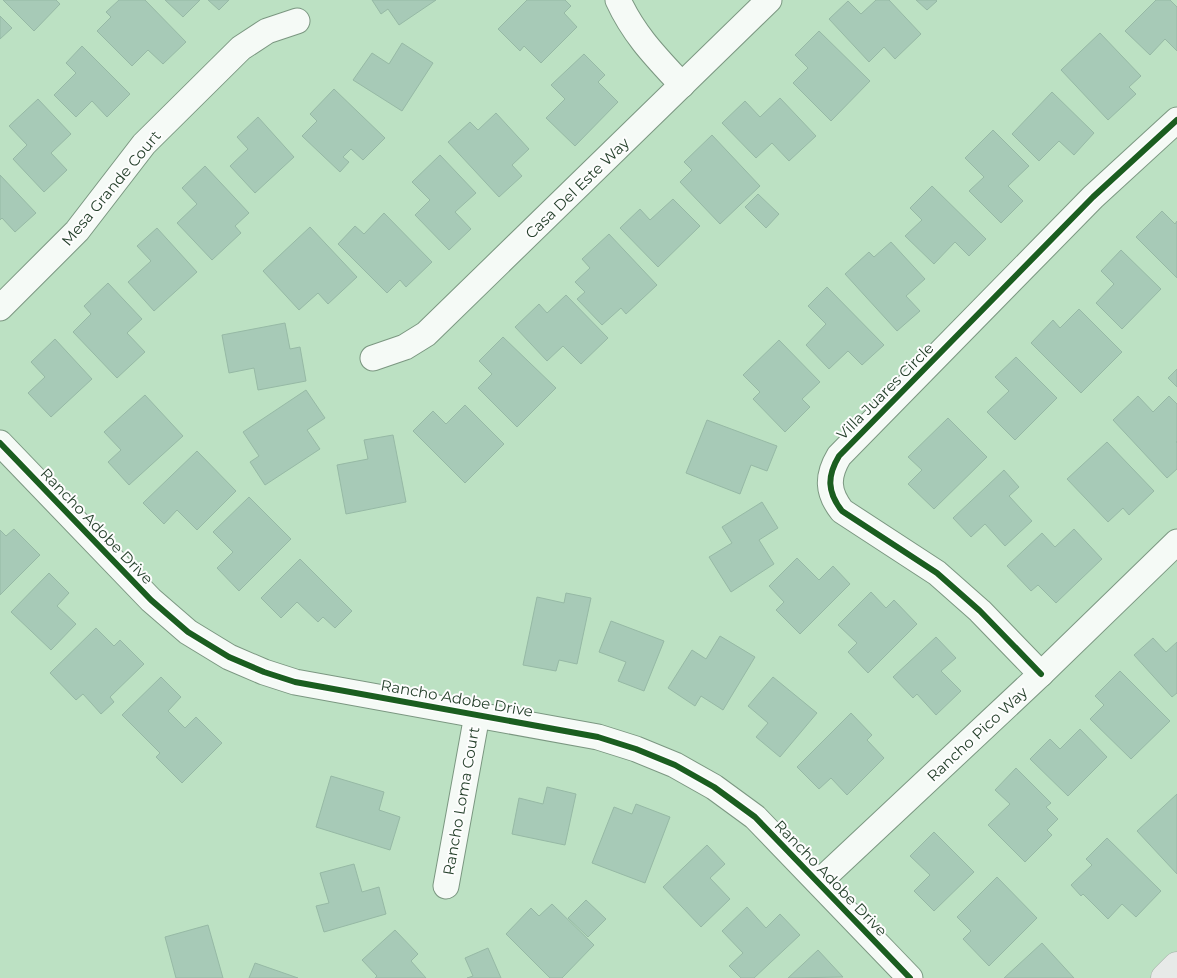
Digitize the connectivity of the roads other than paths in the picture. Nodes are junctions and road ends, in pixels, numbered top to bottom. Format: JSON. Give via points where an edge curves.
{"nodes":[{"id":1,"x":618,"y":0,"type":"edge"},
{"id":2,"x":769,"y":0,"type":"edge"},
{"id":3,"x":297,"y":21,"type":"dead end"},
{"id":4,"x":682,"y":85,"type":"junction"},
{"id":5,"x":1177,"y":120,"type":"edge"},
{"id":6,"x":0,"y":308,"type":"edge"},
{"id":7,"x":373,"y":358,"type":"dead end"},
{"id":8,"x":0,"y":443,"type":"edge"},
{"id":9,"x":1177,"y":542,"type":"edge"},
{"id":10,"x":1041,"y":674,"type":"junction"},
{"id":11,"x":477,"y":715,"type":"junction"},
{"id":12,"x":819,"y":882,"type":"junction"},
{"id":13,"x":446,"y":886,"type":"dead end"},
{"id":14,"x":1177,"y":966,"type":"edge"},
{"id":15,"x":910,"y":978,"type":"edge"},
{"id":16,"x":1165,"y":978,"type":"edge"}],
"edges":[{"from":1,"to":4,"type":"street","via":[[641,41]]},
{"from":2,"to":4,"type":"street","name":"Casa Del Este Way"},
{"from":3,"to":6,"type":"street","name":"Mesa Grande Court","via":[[267,31],[241,48],[144,144],[77,231]]},
{"from":4,"to":7,"type":"street","name":"Casa Del Este Way","via":[[426,334],[405,348]]},
{"from":5,"to":10,"type":"street","name":"Villa Juares Circle","via":[[1086,204],[832,466],[831,491],[842,511],[937,573],[980,611]]},
{"from":8,"to":11,"type":"street","name":"Rancho Adobe Drive","via":[[151,600],[188,632],[229,657],[295,682]]},
{"from":9,"to":10,"type":"street","name":"Rancho Pico Way"},
{"from":10,"to":12,"type":"street","name":"Rancho Pico Way"},
{"from":11,"to":12,"type":"street","name":"Rancho Adobe Drive","via":[[598,737],[675,765],[714,787],[754,817]]},
{"from":11,"to":13,"type":"street","name":"Rancho Loma Court"},
{"from":12,"to":15,"type":"street","name":"Rancho Adobe Drive"},
{"from":14,"to":16,"type":"main road"}]}
